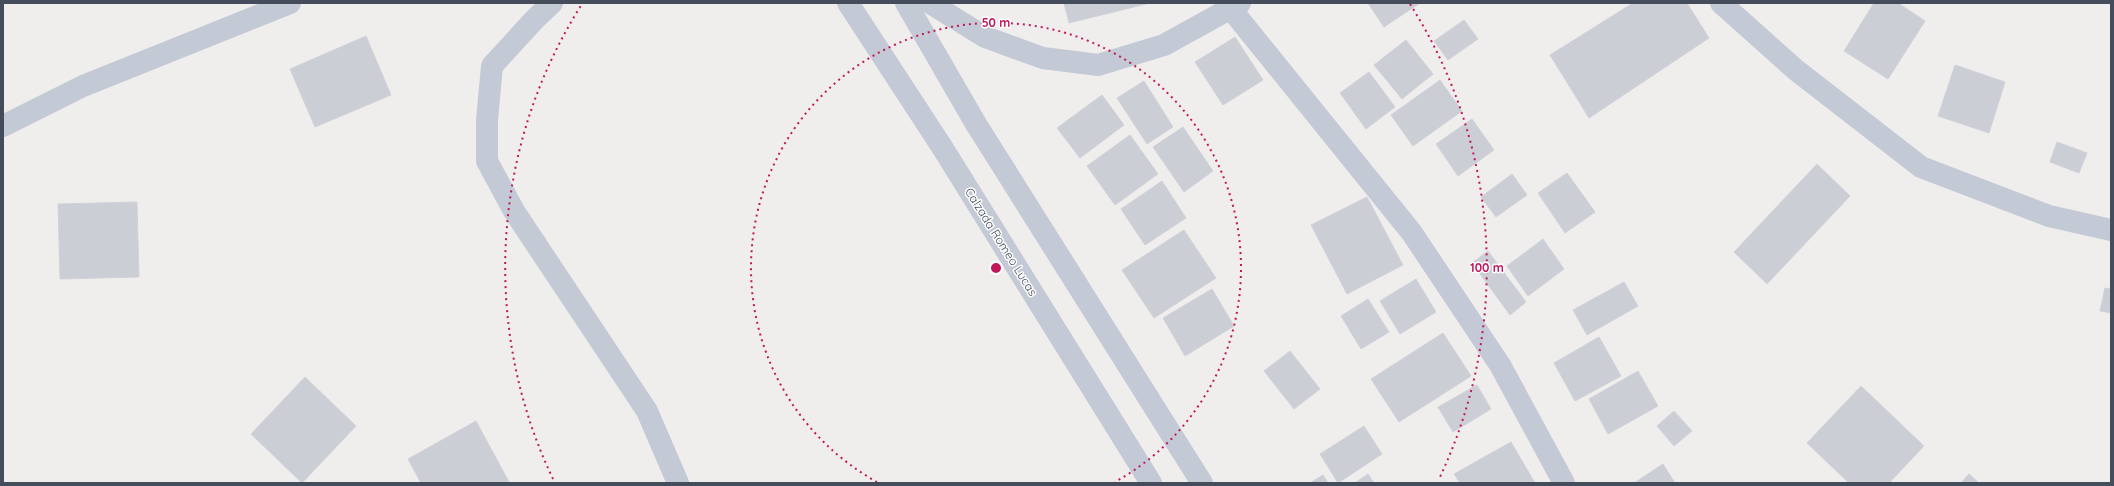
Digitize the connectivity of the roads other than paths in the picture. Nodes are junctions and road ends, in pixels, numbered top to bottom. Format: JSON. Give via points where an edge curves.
{"nodes":[{"id":1,"x":290,"y":3,"type":"edge"},
{"id":2,"x":552,"y":3,"type":"edge"},
{"id":3,"x":848,"y":3,"type":"edge"},
{"id":4,"x":906,"y":3,"type":"edge"},
{"id":5,"x":930,"y":3,"type":"edge"},
{"id":6,"x":1721,"y":3,"type":"edge"},
{"id":7,"x":1235,"y":6,"type":"edge"},
{"id":8,"x":3,"y":126,"type":"edge"},
{"id":9,"x":2111,"y":230,"type":"edge"},
{"id":10,"x":678,"y":483,"type":"edge"},
{"id":11,"x":1151,"y":483,"type":"edge"},
{"id":12,"x":1202,"y":483,"type":"edge"},
{"id":13,"x":1564,"y":483,"type":"edge"}],
"edges":[{"from":1,"to":8,"type":"street","via":[[83,86]]},
{"from":2,"to":10,"type":"street","via":[[492,66],[487,120],[487,162],[514,211],[647,410]]},
{"from":3,"to":11,"type":"street","name":"Calzada Romeo Lucas","via":[[942,147]]},
{"from":4,"to":12,"type":"street","via":[[976,124]]},
{"from":5,"to":7,"type":"street","via":[[985,37],[1043,58],[1098,65],[1164,45]]},
{"from":6,"to":9,"type":"street","via":[[1796,70],[1921,167],[2049,216]]},
{"from":7,"to":13,"type":"street","via":[[1412,233],[1500,365]]}]}
